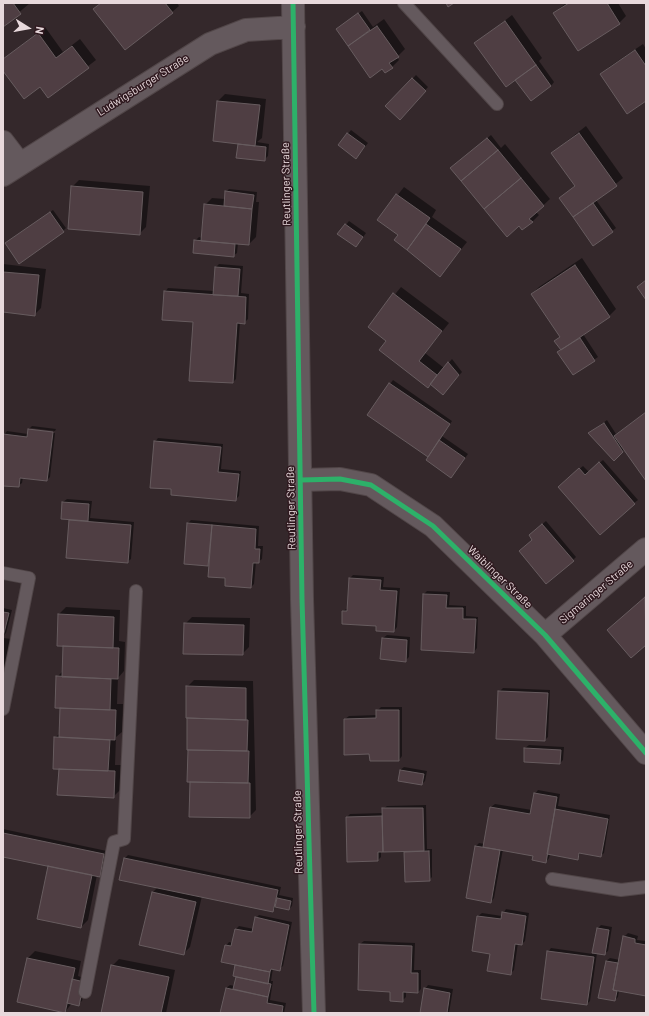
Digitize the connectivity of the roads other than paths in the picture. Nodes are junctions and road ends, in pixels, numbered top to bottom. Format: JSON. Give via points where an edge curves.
{"nodes":[{"id":1,"x":294,"y":3,"type":"edge"},
{"id":2,"x":404,"y":3,"type":"edge"},
{"id":3,"x":294,"y":27,"type":"junction"},
{"id":4,"x":497,"y":104,"type":"dead end"},
{"id":5,"x":3,"y":142,"type":"edge"},
{"id":6,"x":11,"y":169,"type":"edge"},
{"id":7,"x":301,"y":480,"type":"junction"},
{"id":8,"x":646,"y":549,"type":"edge"},
{"id":9,"x":3,"y":573,"type":"edge"},
{"id":10,"x":136,"y":591,"type":"dead end"},
{"id":11,"x":545,"y":635,"type":"junction"},
{"id":12,"x":3,"y":709,"type":"edge"},
{"id":13,"x":646,"y":753,"type":"edge"},
{"id":14,"x":552,"y":879,"type":"dead end"},
{"id":15,"x":646,"y":887,"type":"edge"},
{"id":16,"x":85,"y":992,"type":"dead end"},
{"id":17,"x":314,"y":1013,"type":"edge"}],
"edges":[{"from":1,"to":3,"type":"street","name":"Reutlinger Straße"},
{"from":2,"to":4,"type":"lane"},
{"from":3,"to":6,"type":"street","name":"Ludwigsburger Straße","via":[[246,30],[210,44]]},
{"from":3,"to":7,"type":"street","name":"Reutlinger Straße"},
{"from":5,"to":6,"type":"street"},
{"from":7,"to":11,"type":"street","name":"Waiblinger Straße","via":[[340,479],[371,485],[433,526]]},
{"from":7,"to":17,"type":"street","name":"Reutlinger Straße"},
{"from":8,"to":11,"type":"street","name":"Sigmaringer Straße"},
{"from":9,"to":12,"type":"lane","via":[[29,578]]},
{"from":10,"to":16,"type":"lane","via":[[124,839],[114,842]]},
{"from":11,"to":13,"type":"street","name":"Waiblinger Straße"},
{"from":14,"to":15,"type":"lane","via":[[621,890]]}]}
